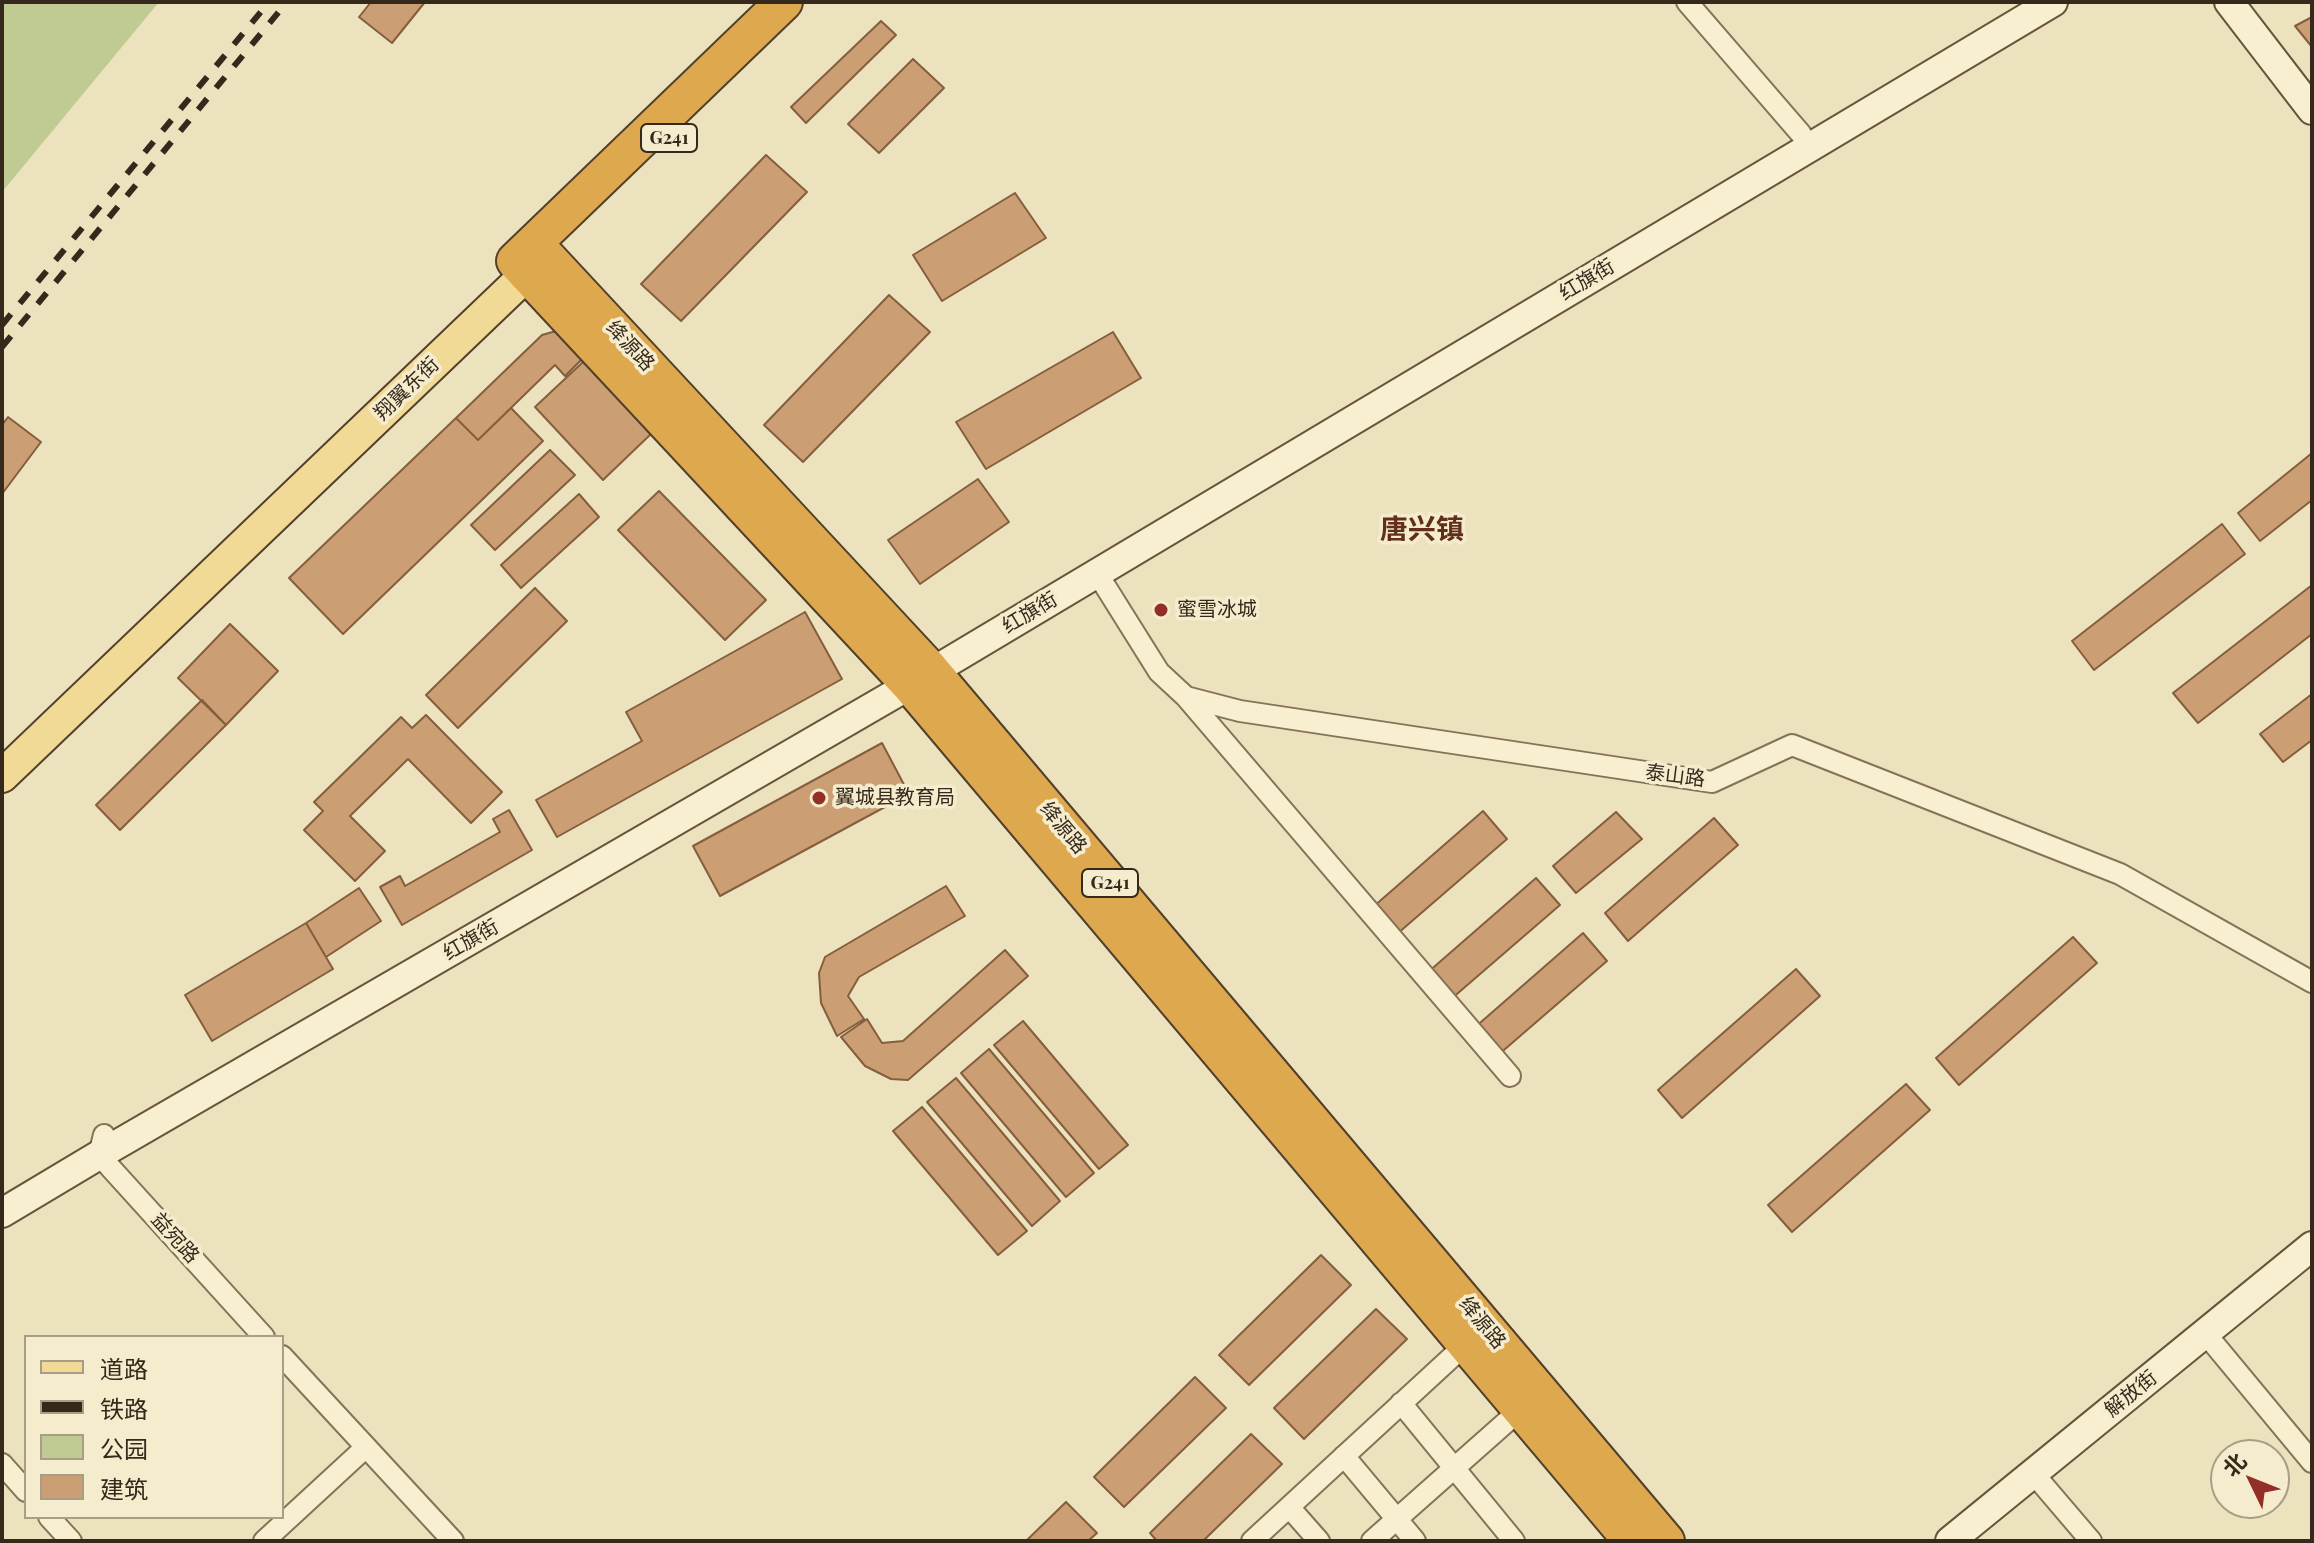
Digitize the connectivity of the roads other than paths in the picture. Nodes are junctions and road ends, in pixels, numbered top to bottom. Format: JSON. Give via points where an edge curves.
{"nodes":[{"id":1,"x":784,"y":2,"type":"edge"},
{"id":2,"x":812,"y":2,"type":"edge"},
{"id":3,"x":1687,"y":2,"type":"edge"},
{"id":4,"x":2022,"y":2,"type":"edge"},
{"id":5,"x":2053,"y":2,"type":"edge"},
{"id":6,"x":2229,"y":2,"type":"edge"},
{"id":7,"x":2312,"y":110,"type":"edge"},
{"id":8,"x":1801,"y":134,"type":"junction"},
{"id":9,"x":530,"y":259,"type":"junction"},
{"id":10,"x":1097,"y":573,"type":"junction"},
{"id":11,"x":915,"y":673,"type":"junction"},
{"id":12,"x":1186,"y":697,"type":"junction"},
{"id":13,"x":2,"y":747,"type":"edge"},
{"id":14,"x":2,"y":776,"type":"edge"},
{"id":15,"x":2312,"y":982,"type":"edge"},
{"id":16,"x":1510,"y":1076,"type":"dead end"},
{"id":17,"x":102,"y":1145,"type":"junction"},
{"id":18,"x":2,"y":1194,"type":"edge"},
{"id":19,"x":2,"y":1213,"type":"edge"},
{"id":20,"x":2312,"y":1246,"type":"edge"},
{"id":21,"x":2312,"y":1262,"type":"edge"},
{"id":22,"x":262,"y":1335,"type":"edge"},
{"id":23,"x":2209,"y":1338,"type":"junction"},
{"id":24,"x":1466,"y":1344,"type":"junction"},
{"id":25,"x":284,"y":1358,"type":"edge"},
{"id":26,"x":1401,"y":1403,"type":"junction"},
{"id":27,"x":1521,"y":1409,"type":"junction"},
{"id":28,"x":365,"y":1448,"type":"junction"},
{"id":29,"x":1344,"y":1456,"type":"junction"},
{"id":30,"x":2312,"y":1462,"type":"edge"},
{"id":31,"x":2,"y":1464,"type":"edge"},
{"id":32,"x":1454,"y":1468,"type":"junction"},
{"id":33,"x":2038,"y":1478,"type":"junction"},
{"id":34,"x":24,"y":1489,"type":"edge"},
{"id":35,"x":1289,"y":1507,"type":"junction"},
{"id":36,"x":51,"y":1519,"type":"edge"},
{"id":37,"x":1397,"y":1519,"type":"junction"},
{"id":38,"x":71,"y":1541,"type":"edge"},
{"id":39,"x":264,"y":1541,"type":"edge"},
{"id":40,"x":453,"y":1541,"type":"edge"},
{"id":41,"x":1252,"y":1541,"type":"edge"},
{"id":42,"x":1319,"y":1541,"type":"edge"},
{"id":43,"x":1372,"y":1541,"type":"edge"},
{"id":44,"x":1415,"y":1541,"type":"edge"},
{"id":45,"x":1514,"y":1541,"type":"edge"},
{"id":46,"x":1632,"y":1541,"type":"edge"},
{"id":47,"x":1666,"y":1541,"type":"edge"},
{"id":48,"x":1950,"y":1541,"type":"edge"},
{"id":49,"x":1971,"y":1541,"type":"edge"},
{"id":50,"x":2091,"y":1541,"type":"edge"}],
"edges":[{"from":1,"to":9,"type":"highway","name":"翔翼东街","number":"G241"},
{"from":2,"to":9,"type":"highway","name":"翔翼东街","number":"G241"},
{"from":3,"to":8,"type":"street"},
{"from":4,"to":8,"type":"main road","name":"红旗街"},
{"from":5,"to":10,"type":"main road","name":"红旗街"},
{"from":6,"to":7,"type":"main road"},
{"from":8,"to":11,"type":"main road","name":"红旗街","via":[[1243,464]]},
{"from":9,"to":11,"type":"highway","name":"绛源路","number":"G241"},
{"from":9,"to":13,"type":"main road","name":"翔翼东街"},
{"from":9,"to":14,"type":"main road","name":"翔翼东街"},
{"from":10,"to":11,"type":"main road","name":"红旗街"},
{"from":10,"to":12,"type":"street","name":"泰山路","via":[[1159,672]]},
{"from":11,"to":17,"type":"main road","name":"红旗街"},
{"from":11,"to":24,"type":"highway","name":"绛源路","number":"G241"},
{"from":11,"to":47,"type":"highway","name":"绛源路","number":"G241"},
{"from":12,"to":15,"type":"street","name":"泰山路","via":[[1240,711],[1712,782],[1792,745],[2120,874]]},
{"from":12,"to":16,"type":"street"},
{"from":17,"to":18,"type":"main road","name":"红旗街"},
{"from":17,"to":19,"type":"main road","name":"红旗街"},
{"from":17,"to":22,"type":"street","name":"益宛路"},
{"from":20,"to":23,"type":"main road","name":"解放街"},
{"from":21,"to":23,"type":"main road"},
{"from":23,"to":30,"type":"street"},
{"from":23,"to":33,"type":"main road","name":"解放街"},
{"from":24,"to":26,"type":"street"},
{"from":24,"to":27,"type":"highway","name":"绛源路","number":"G241"},
{"from":25,"to":28,"type":"street"},
{"from":26,"to":29,"type":"street"},
{"from":26,"to":32,"type":"street"},
{"from":27,"to":32,"type":"street"},
{"from":27,"to":46,"type":"highway","name":"绛源路","number":"G241"},
{"from":28,"to":39,"type":"street"},
{"from":28,"to":40,"type":"street"},
{"from":29,"to":35,"type":"street"},
{"from":29,"to":37,"type":"street"},
{"from":31,"to":34,"type":"street"},
{"from":32,"to":37,"type":"street"},
{"from":32,"to":45,"type":"street"},
{"from":33,"to":48,"type":"main road","name":"解放街"},
{"from":33,"to":49,"type":"main road"},
{"from":33,"to":50,"type":"street"},
{"from":35,"to":41,"type":"street"},
{"from":35,"to":42,"type":"street"},
{"from":36,"to":38,"type":"street"},
{"from":37,"to":43,"type":"street"},
{"from":37,"to":44,"type":"street"}]}
